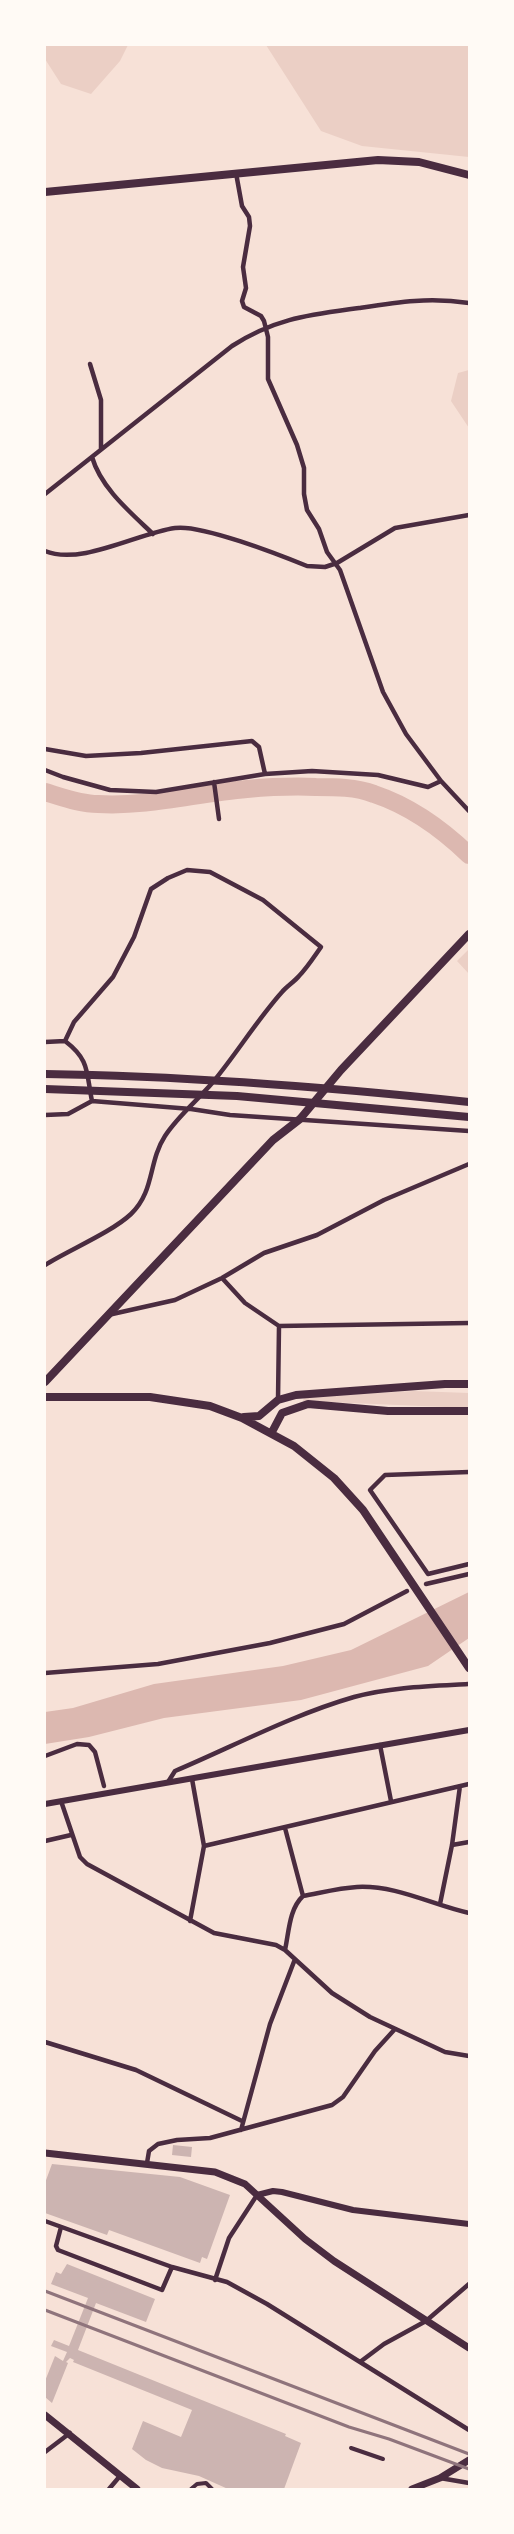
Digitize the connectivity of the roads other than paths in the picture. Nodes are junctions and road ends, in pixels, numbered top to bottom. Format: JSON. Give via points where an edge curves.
{"nodes":[{"id":1,"x":236,"y":173,"type":"junction"},
{"id":2,"x":469,"y":175,"type":"edge"},
{"id":3,"x":45,"y":192,"type":"edge"},
{"id":4,"x":469,"y":303,"type":"edge"},
{"id":5,"x":266,"y":327,"type":"junction"},
{"id":6,"x":90,"y":364,"type":"dead end"},
{"id":7,"x":101,"y":449,"type":"junction"},
{"id":8,"x":92,"y":457,"type":"junction"},
{"id":9,"x":45,"y":494,"type":"edge"},
{"id":10,"x":469,"y":515,"type":"edge"},
{"id":11,"x":153,"y":534,"type":"junction"},
{"id":12,"x":45,"y":551,"type":"edge"},
{"id":13,"x":337,"y":563,"type":"junction"},
{"id":14,"x":45,"y":749,"type":"edge"},
{"id":15,"x":45,"y":770,"type":"edge"},
{"id":16,"x":266,"y":774,"type":"junction"},
{"id":17,"x":441,"y":781,"type":"junction"},
{"id":18,"x":214,"y":784,"type":"junction"},
{"id":19,"x":468,"y":809,"type":"edge"},
{"id":20,"x":219,"y":818,"type":"dead end"},
{"id":21,"x":469,"y":934,"type":"edge"},
{"id":22,"x":65,"y":1041,"type":"junction"},
{"id":23,"x":45,"y":1042,"type":"edge"},
{"id":24,"x":45,"y":1074,"type":"edge"},
{"id":25,"x":45,"y":1089,"type":"edge"},
{"id":26,"x":92,"y":1101,"type":"junction"},
{"id":27,"x":469,"y":1102,"type":"edge"},
{"id":28,"x":191,"y":1109,"type":"junction"},
{"id":29,"x":45,"y":1114,"type":"edge"},
{"id":30,"x":469,"y":1117,"type":"edge"},
{"id":31,"x":300,"y":1119,"type":"junction"},
{"id":32,"x":469,"y":1131,"type":"edge"},
{"id":33,"x":469,"y":1164,"type":"edge"},
{"id":34,"x":45,"y":1265,"type":"edge"},
{"id":35,"x":222,"y":1278,"type":"junction"},
{"id":36,"x":108,"y":1315,"type":"junction"},
{"id":37,"x":469,"y":1323,"type":"edge"},
{"id":38,"x":279,"y":1326,"type":"junction"},
{"id":39,"x":45,"y":1382,"type":"edge"},
{"id":40,"x":469,"y":1384,"type":"edge"},
{"id":41,"x":45,"y":1397,"type":"edge"},
{"id":42,"x":278,"y":1400,"type":"junction"},
{"id":43,"x":469,"y":1412,"type":"edge"},
{"id":44,"x":242,"y":1418,"type":"junction"},
{"id":45,"x":272,"y":1432,"type":"junction"},
{"id":46,"x":469,"y":1472,"type":"edge"},
{"id":47,"x":469,"y":1564,"type":"edge"},
{"id":48,"x":469,"y":1574,"type":"edge"},
{"id":49,"x":426,"y":1584,"type":"dead end"},
{"id":50,"x":407,"y":1591,"type":"dead end"},
{"id":51,"x":467,"y":1665,"type":"edge"},
{"id":52,"x":45,"y":1673,"type":"edge"},
{"id":53,"x":468,"y":1684,"type":"edge"},
{"id":54,"x":469,"y":1730,"type":"edge"},
{"id":55,"x":380,"y":1744,"type":"junction"},
{"id":56,"x":45,"y":1756,"type":"edge"},
{"id":57,"x":192,"y":1779,"type":"junction"},
{"id":58,"x":168,"y":1782,"type":"junction"},
{"id":59,"x":469,"y":1784,"type":"edge"},
{"id":60,"x":104,"y":1786,"type":"dead end"},
{"id":61,"x":460,"y":1786,"type":"junction"},
{"id":62,"x":61,"y":1801,"type":"junction"},
{"id":63,"x":391,"y":1801,"type":"junction"},
{"id":64,"x":45,"y":1804,"type":"edge"},
{"id":65,"x":285,"y":1828,"type":"junction"},
{"id":66,"x":71,"y":1834,"type":"junction"},
{"id":67,"x":45,"y":1841,"type":"edge"},
{"id":68,"x":469,"y":1842,"type":"edge"},
{"id":69,"x":452,"y":1845,"type":"junction"},
{"id":70,"x":204,"y":1846,"type":"junction"},
{"id":71,"x":303,"y":1896,"type":"junction"},
{"id":72,"x":440,"y":1904,"type":"junction"},
{"id":73,"x":469,"y":1913,"type":"edge"},
{"id":74,"x":190,"y":1921,"type":"junction"},
{"id":75,"x":285,"y":1950,"type":"junction"},
{"id":76,"x":295,"y":1959,"type":"junction"},
{"id":77,"x":395,"y":2029,"type":"junction"},
{"id":78,"x":45,"y":2042,"type":"edge"},
{"id":79,"x":469,"y":2056,"type":"edge"},
{"id":80,"x":242,"y":2121,"type":"junction"},
{"id":81,"x":241,"y":2130,"type":"junction"},
{"id":82,"x":45,"y":2153,"type":"edge"},
{"id":83,"x":147,"y":2163,"type":"junction"},
{"id":84,"x":257,"y":2195,"type":"junction"},
{"id":85,"x":45,"y":2221,"type":"edge"},
{"id":86,"x":469,"y":2224,"type":"edge"},
{"id":87,"x":61,"y":2228,"type":"junction"},
{"id":88,"x":171,"y":2267,"type":"junction"},
{"id":89,"x":215,"y":2280,"type":"junction"},
{"id":90,"x":469,"y":2284,"type":"edge"},
{"id":91,"x":426,"y":2321,"type":"junction"},
{"id":92,"x":469,"y":2348,"type":"edge"},
{"id":93,"x":360,"y":2362,"type":"junction"},
{"id":94,"x":45,"y":2415,"type":"edge"},
{"id":95,"x":469,"y":2430,"type":"edge"},
{"id":96,"x":70,"y":2433,"type":"junction"},
{"id":97,"x":351,"y":2448,"type":"dead end"},
{"id":98,"x":45,"y":2452,"type":"edge"},
{"id":99,"x":383,"y":2459,"type":"dead end"},
{"id":100,"x":469,"y":2460,"type":"edge"},
{"id":101,"x":120,"y":2476,"type":"junction"},
{"id":102,"x":440,"y":2478,"type":"junction"},
{"id":103,"x":469,"y":2483,"type":"edge"},
{"id":104,"x":109,"y":2489,"type":"edge"},
{"id":105,"x":137,"y":2489,"type":"edge"},
{"id":106,"x":191,"y":2489,"type":"edge"},
{"id":107,"x":212,"y":2489,"type":"edge"},
{"id":108,"x":412,"y":2489,"type":"edge"}],
"edges":[{"from":1,"to":2,"type":"main road","via":[[378,160],[419,162]]},
{"from":1,"to":3,"type":"main road"},
{"from":1,"to":5,"type":"street","via":[[250,226],[242,301],[244,307],[261,316]]},
{"from":4,"to":5,"type":"street","via":[[417,299],[300,316]]},
{"from":5,"to":7,"type":"street","via":[[232,346]]},
{"from":5,"to":13,"type":"street","via":[[268,379],[304,468],[304,500],[327,552]]},
{"from":6,"to":7,"type":"street","via":[[101,400]]},
{"from":7,"to":8,"type":"street"},
{"from":8,"to":9,"type":"street"},
{"from":8,"to":11,"type":"street","via":[[96,472]]},
{"from":10,"to":13,"type":"street","via":[[395,528]]},
{"from":11,"to":12,"type":"street","via":[[75,554]]},
{"from":11,"to":13,"type":"street","via":[[176,527],[196,528],[307,566]]},
{"from":13,"to":17,"type":"street","via":[[384,692],[406,734]]},
{"from":14,"to":16,"type":"street","via":[[86,756],[252,741],[259,747]]},
{"from":15,"to":18,"type":"street","via":[[110,789],[156,792]]},
{"from":16,"to":17,"type":"street","via":[[352,772],[428,787]]},
{"from":16,"to":18,"type":"street"},
{"from":17,"to":19,"type":"street"},
{"from":18,"to":20,"type":"street"},
{"from":21,"to":31,"type":"main road"},
{"from":22,"to":23,"type":"street"},
{"from":22,"to":26,"type":"street","via":[[83,1058]]},
{"from":22,"to":28,"type":"street","via":[[74,1022],[112,977],[134,937],[151,889],[187,870],[210,872],[252,894],[321,947]]},
{"from":24,"to":27,"type":"highway","via":[[338,1089]]},
{"from":25,"to":30,"type":"highway","via":[[237,1096]]},
{"from":26,"to":28,"type":"street"},
{"from":26,"to":29,"type":"street","via":[[68,1114]]},
{"from":28,"to":31,"type":"street"},
{"from":28,"to":34,"type":"street","via":[[164,1138],[146,1195],[135,1210]]},
{"from":31,"to":32,"type":"street"},
{"from":31,"to":36,"type":"main road","via":[[273,1140]]},
{"from":33,"to":35,"type":"street","via":[[384,1200],[317,1235],[264,1253]]},
{"from":35,"to":36,"type":"street","via":[[175,1300]]},
{"from":35,"to":38,"type":"street","via":[[245,1303]]},
{"from":36,"to":39,"type":"main road"},
{"from":37,"to":38,"type":"street"},
{"from":38,"to":42,"type":"street"},
{"from":40,"to":42,"type":"main road","via":[[296,1395]]},
{"from":41,"to":44,"type":"main road","via":[[150,1397],[210,1406]]},
{"from":42,"to":44,"type":"main road","via":[[259,1416]]},
{"from":43,"to":45,"type":"main road","via":[[388,1411],[308,1404],[282,1413]]},
{"from":44,"to":45,"type":"main road"},
{"from":45,"to":51,"type":"main road","via":[[315,1461],[347,1491]]},
{"from":46,"to":47,"type":"street","via":[[385,1475],[370,1490],[428,1574]]},
{"from":48,"to":49,"type":"street"},
{"from":50,"to":52,"type":"street","via":[[344,1624],[270,1643],[158,1664]]},
{"from":53,"to":58,"type":"street","via":[[356,1696],[302,1715],[175,1771]]},
{"from":54,"to":55,"type":"street"},
{"from":55,"to":57,"type":"street"},
{"from":55,"to":63,"type":"street"},
{"from":56,"to":60,"type":"street","via":[[77,1744],[89,1746],[95,1752]]},
{"from":57,"to":58,"type":"street"},
{"from":57,"to":70,"type":"street"},
{"from":58,"to":62,"type":"street"},
{"from":59,"to":61,"type":"street"},
{"from":61,"to":63,"type":"street"},
{"from":61,"to":69,"type":"street"},
{"from":62,"to":64,"type":"street"},
{"from":62,"to":66,"type":"street"},
{"from":63,"to":65,"type":"street"},
{"from":65,"to":70,"type":"street"},
{"from":65,"to":71,"type":"street"},
{"from":66,"to":67,"type":"street"},
{"from":66,"to":74,"type":"street","via":[[87,1864]]},
{"from":68,"to":69,"type":"street"},
{"from":69,"to":72,"type":"street"},
{"from":70,"to":74,"type":"street"},
{"from":71,"to":72,"type":"street","via":[[357,1887],[378,1888]]},
{"from":71,"to":75,"type":"street","via":[[292,1915]]},
{"from":72,"to":73,"type":"street"},
{"from":74,"to":75,"type":"street","via":[[214,1933]]},
{"from":75,"to":76,"type":"street"},
{"from":76,"to":77,"type":"street","via":[[332,1993]]},
{"from":76,"to":80,"type":"street","via":[[270,2024]]},
{"from":77,"to":79,"type":"street","via":[[445,2052]]},
{"from":77,"to":81,"type":"street","via":[[337,2102]]},
{"from":78,"to":80,"type":"street","via":[[136,2070]]},
{"from":80,"to":81,"type":"street"},
{"from":81,"to":83,"type":"street","via":[[158,2144],[148,2151]]},
{"from":82,"to":83,"type":"main road"},
{"from":83,"to":84,"type":"main road","via":[[216,2172],[236,2179]]},
{"from":84,"to":86,"type":"street","via":[[282,2192],[353,2210]]},
{"from":84,"to":89,"type":"street","via":[[229,2238]]},
{"from":84,"to":91,"type":"main road","via":[[324,2254]]},
{"from":85,"to":87,"type":"street"},
{"from":87,"to":88,"type":"street"},
{"from":87,"to":88,"type":"street","via":[[58,2250],[162,2290]]},
{"from":88,"to":89,"type":"street"},
{"from":89,"to":93,"type":"street","via":[[227,2282],[267,2304]]},
{"from":90,"to":91,"type":"street"},
{"from":91,"to":92,"type":"main road"},
{"from":91,"to":93,"type":"street"},
{"from":93,"to":95,"type":"street"},
{"from":94,"to":96,"type":"main road"},
{"from":96,"to":98,"type":"street"},
{"from":96,"to":101,"type":"main road"},
{"from":97,"to":99,"type":"street"},
{"from":100,"to":102,"type":"main road"},
{"from":101,"to":104,"type":"street"},
{"from":101,"to":105,"type":"main road"},
{"from":102,"to":103,"type":"street"},
{"from":102,"to":108,"type":"main road"},
{"from":106,"to":107,"type":"street","via":[[202,2482]]}]}
